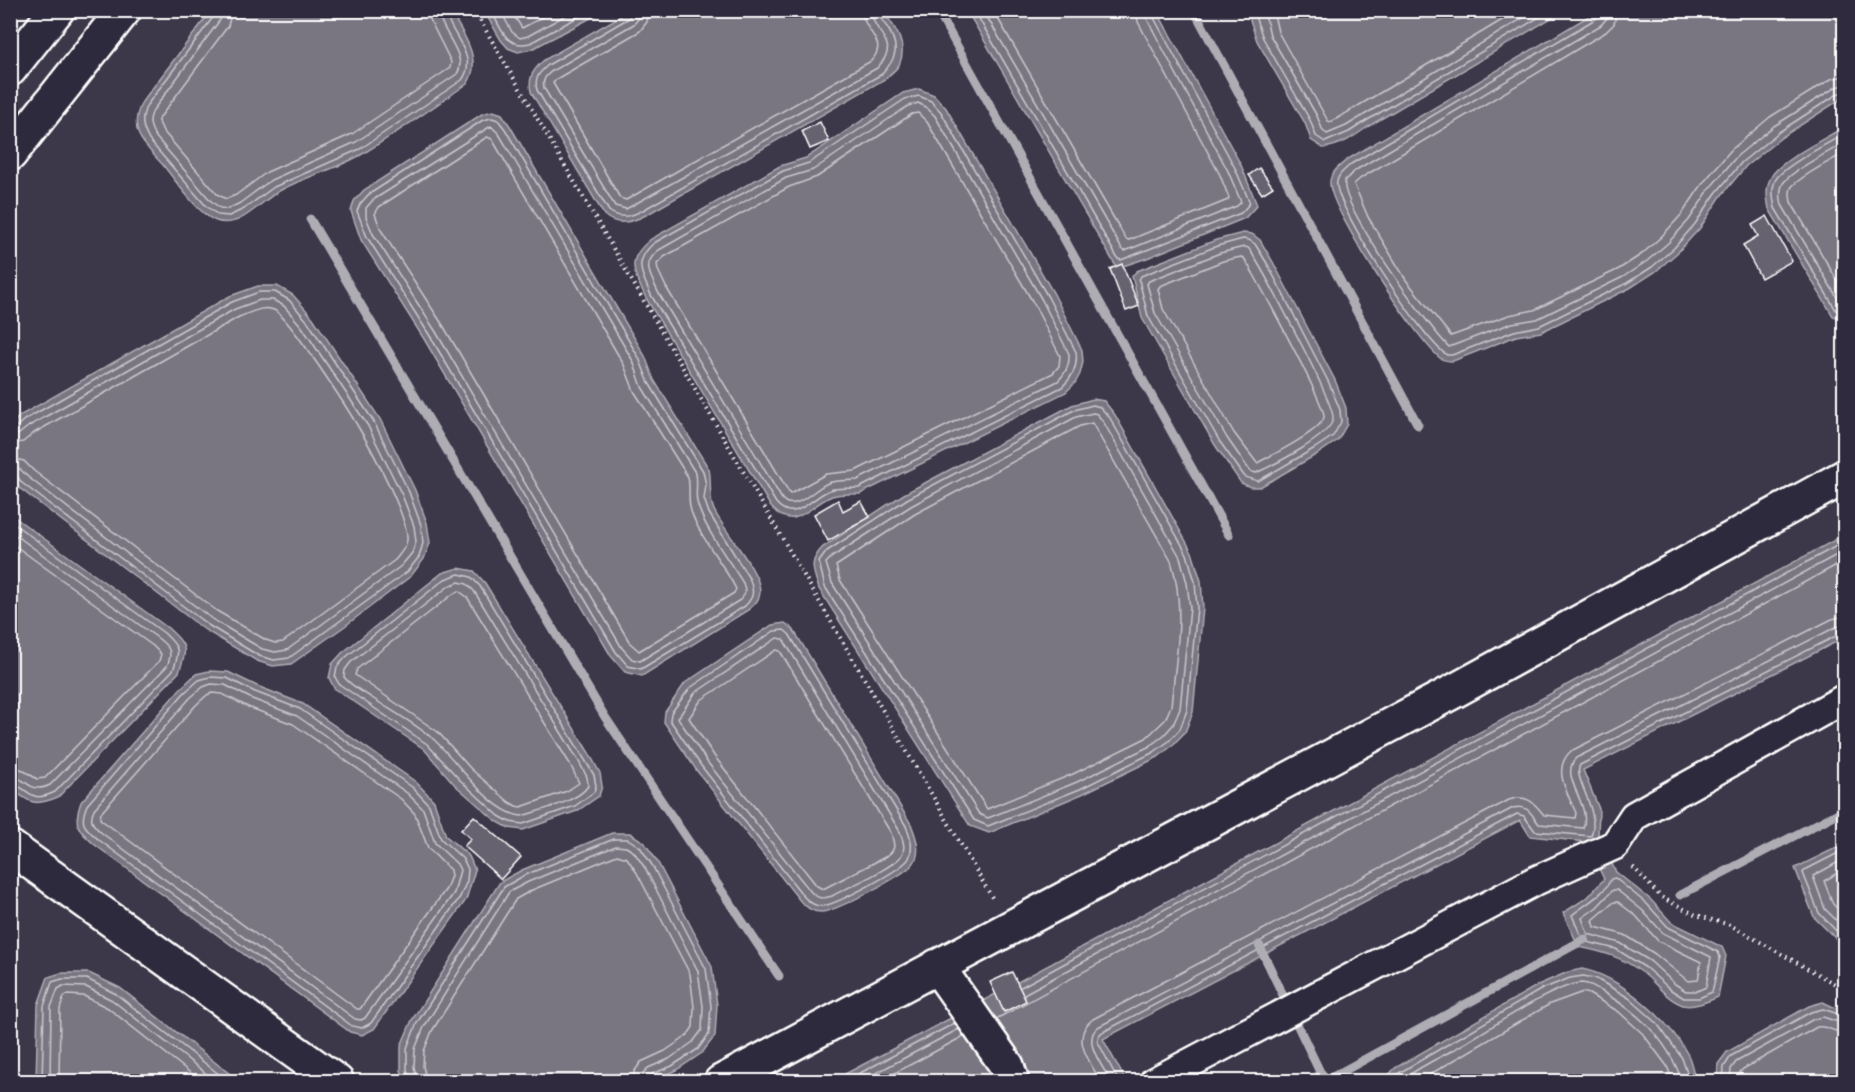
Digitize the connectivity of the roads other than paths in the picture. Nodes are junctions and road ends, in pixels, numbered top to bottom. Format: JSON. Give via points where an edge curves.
{"nodes":[{"id":1,"x":57,"y":10,"type":"edge"},
{"id":2,"x":124,"y":10,"type":"edge"},
{"id":3,"x":10,"y":69,"type":"edge"},
{"id":4,"x":10,"y":154,"type":"edge"},
{"id":5,"x":1845,"y":477,"type":"edge"},
{"id":6,"x":1845,"y":699,"type":"edge"},
{"id":7,"x":10,"y":848,"type":"edge"},
{"id":8,"x":938,"y":966,"type":"junction"},
{"id":9,"x":337,"y":1082,"type":"edge"},
{"id":10,"x":721,"y":1082,"type":"edge"},
{"id":11,"x":1012,"y":1082,"type":"edge"},
{"id":12,"x":1154,"y":1082,"type":"edge"}],
"edges":[{"from":1,"to":3,"type":"main road"},
{"from":2,"to":4,"type":"main road"},
{"from":5,"to":8,"type":"main road"},
{"from":6,"to":12,"type":"street","via":[[1634,816],[1615,845],[1535,881]]},
{"from":7,"to":9,"type":"main road"},
{"from":8,"to":10,"type":"main road"},
{"from":8,"to":11,"type":"main road","via":[[1007,1066]]}]}
